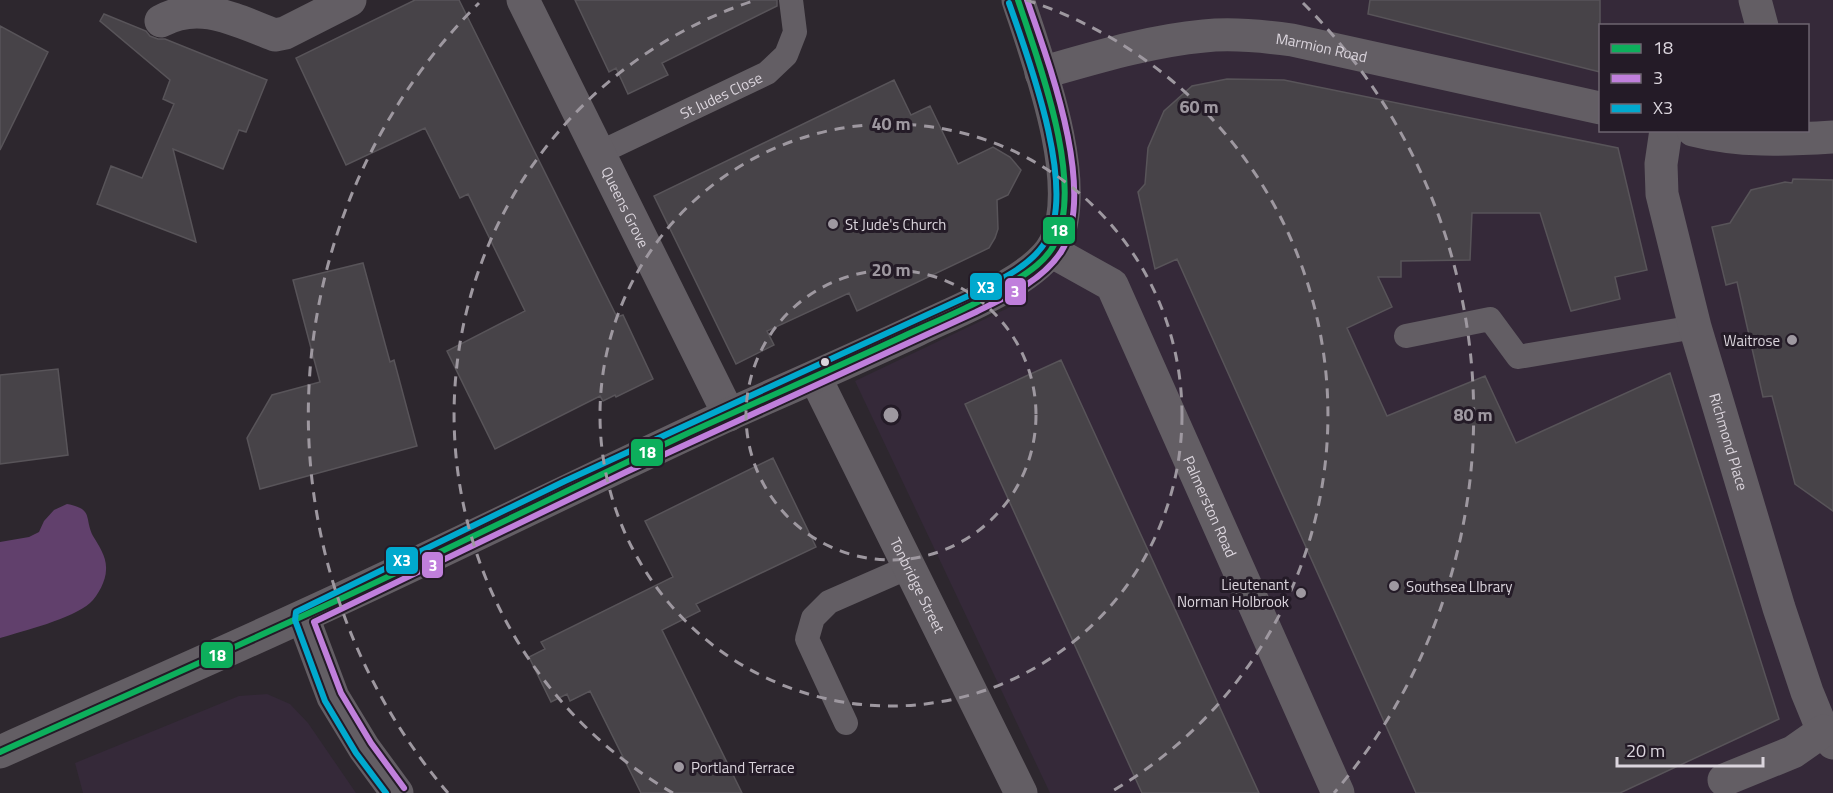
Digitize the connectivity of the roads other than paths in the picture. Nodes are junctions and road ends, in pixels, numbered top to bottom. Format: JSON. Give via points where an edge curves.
{"nodes":[{"id":1,"x":350,"y":0,"type":"edge"},
{"id":2,"x":523,"y":0,"type":"edge"},
{"id":3,"x":791,"y":0,"type":"edge"},
{"id":4,"x":1018,"y":0,"type":"edge"},
{"id":5,"x":1755,"y":0,"type":"edge"},
{"id":6,"x":161,"y":21,"type":"dead end"},
{"id":7,"x":1761,"y":24,"type":"edge"},
{"id":8,"x":1041,"y":73,"type":"junction"},
{"id":9,"x":1599,"y":108,"type":"edge"},
{"id":10,"x":1666,"y":132,"type":"edge"},
{"id":11,"x":1704,"y":132,"type":"edge"},
{"id":12,"x":1788,"y":135,"type":"edge"},
{"id":13,"x":1833,"y":137,"type":"edge"},
{"id":14,"x":599,"y":153,"type":"junction"},
{"id":15,"x":1053,"y":246,"type":"junction"},
{"id":16,"x":1695,"y":327,"type":"junction"},
{"id":17,"x":1406,"y":336,"type":"dead end"},
{"id":18,"x":815,"y":377,"type":"junction"},
{"id":19,"x":729,"y":415,"type":"junction"},
{"id":20,"x":909,"y":567,"type":"junction"},
{"id":21,"x":303,"y":617,"type":"junction"},
{"id":22,"x":846,"y":723,"type":"dead end"},
{"id":23,"x":1830,"y":739,"type":"edge"},
{"id":24,"x":0,"y":752,"type":"edge"},
{"id":25,"x":1724,"y":780,"type":"dead end"},
{"id":26,"x":397,"y":793,"type":"edge"},
{"id":27,"x":1021,"y":793,"type":"edge"},
{"id":28,"x":1338,"y":793,"type":"edge"}],
"edges":[{"from":1,"to":6,"type":"street","via":[[275,35],[214,6],[197,3],[183,5]]},
{"from":2,"to":14,"type":"street","name":"Queens Grove"},
{"from":3,"to":14,"type":"lane","name":"St Judes Close","via":[[795,32],[786,55],[767,73]]},
{"from":4,"to":8,"type":"street"},
{"from":5,"to":7,"type":"street"},
{"from":8,"to":9,"type":"street","name":"Marmion Road","via":[[1170,41],[1205,36],[1260,36],[1292,39]]},
{"from":8,"to":15,"type":"street","via":[[1061,149],[1065,182]]},
{"from":10,"to":16,"type":"street","name":"Richmond Place","via":[[1662,194]]},
{"from":11,"to":12,"type":"street","via":[[1742,140]]},
{"from":12,"to":13,"type":"street"},
{"from":14,"to":19,"type":"street","name":"Queens Grove"},
{"from":15,"to":18,"type":"street","via":[[1020,278]]},
{"from":15,"to":28,"type":"street","name":"Palmerston Road","via":[[1112,285]]},
{"from":16,"to":17,"type":"lane","via":[[1518,357],[1490,319]]},
{"from":16,"to":23,"type":"street","name":"Richmond Place","via":[[1779,608],[1807,692]]},
{"from":18,"to":19,"type":"street"},
{"from":18,"to":20,"type":"street","name":"Tonbridge Street"},
{"from":19,"to":21,"type":"street"},
{"from":20,"to":22,"type":"lane","via":[[829,602],[813,618],[807,639]]},
{"from":20,"to":27,"type":"street","name":"Tonbridge Street"},
{"from":21,"to":24,"type":"street"},
{"from":21,"to":26,"type":"street","via":[[333,697]]},
{"from":23,"to":25,"type":"street"}]}
